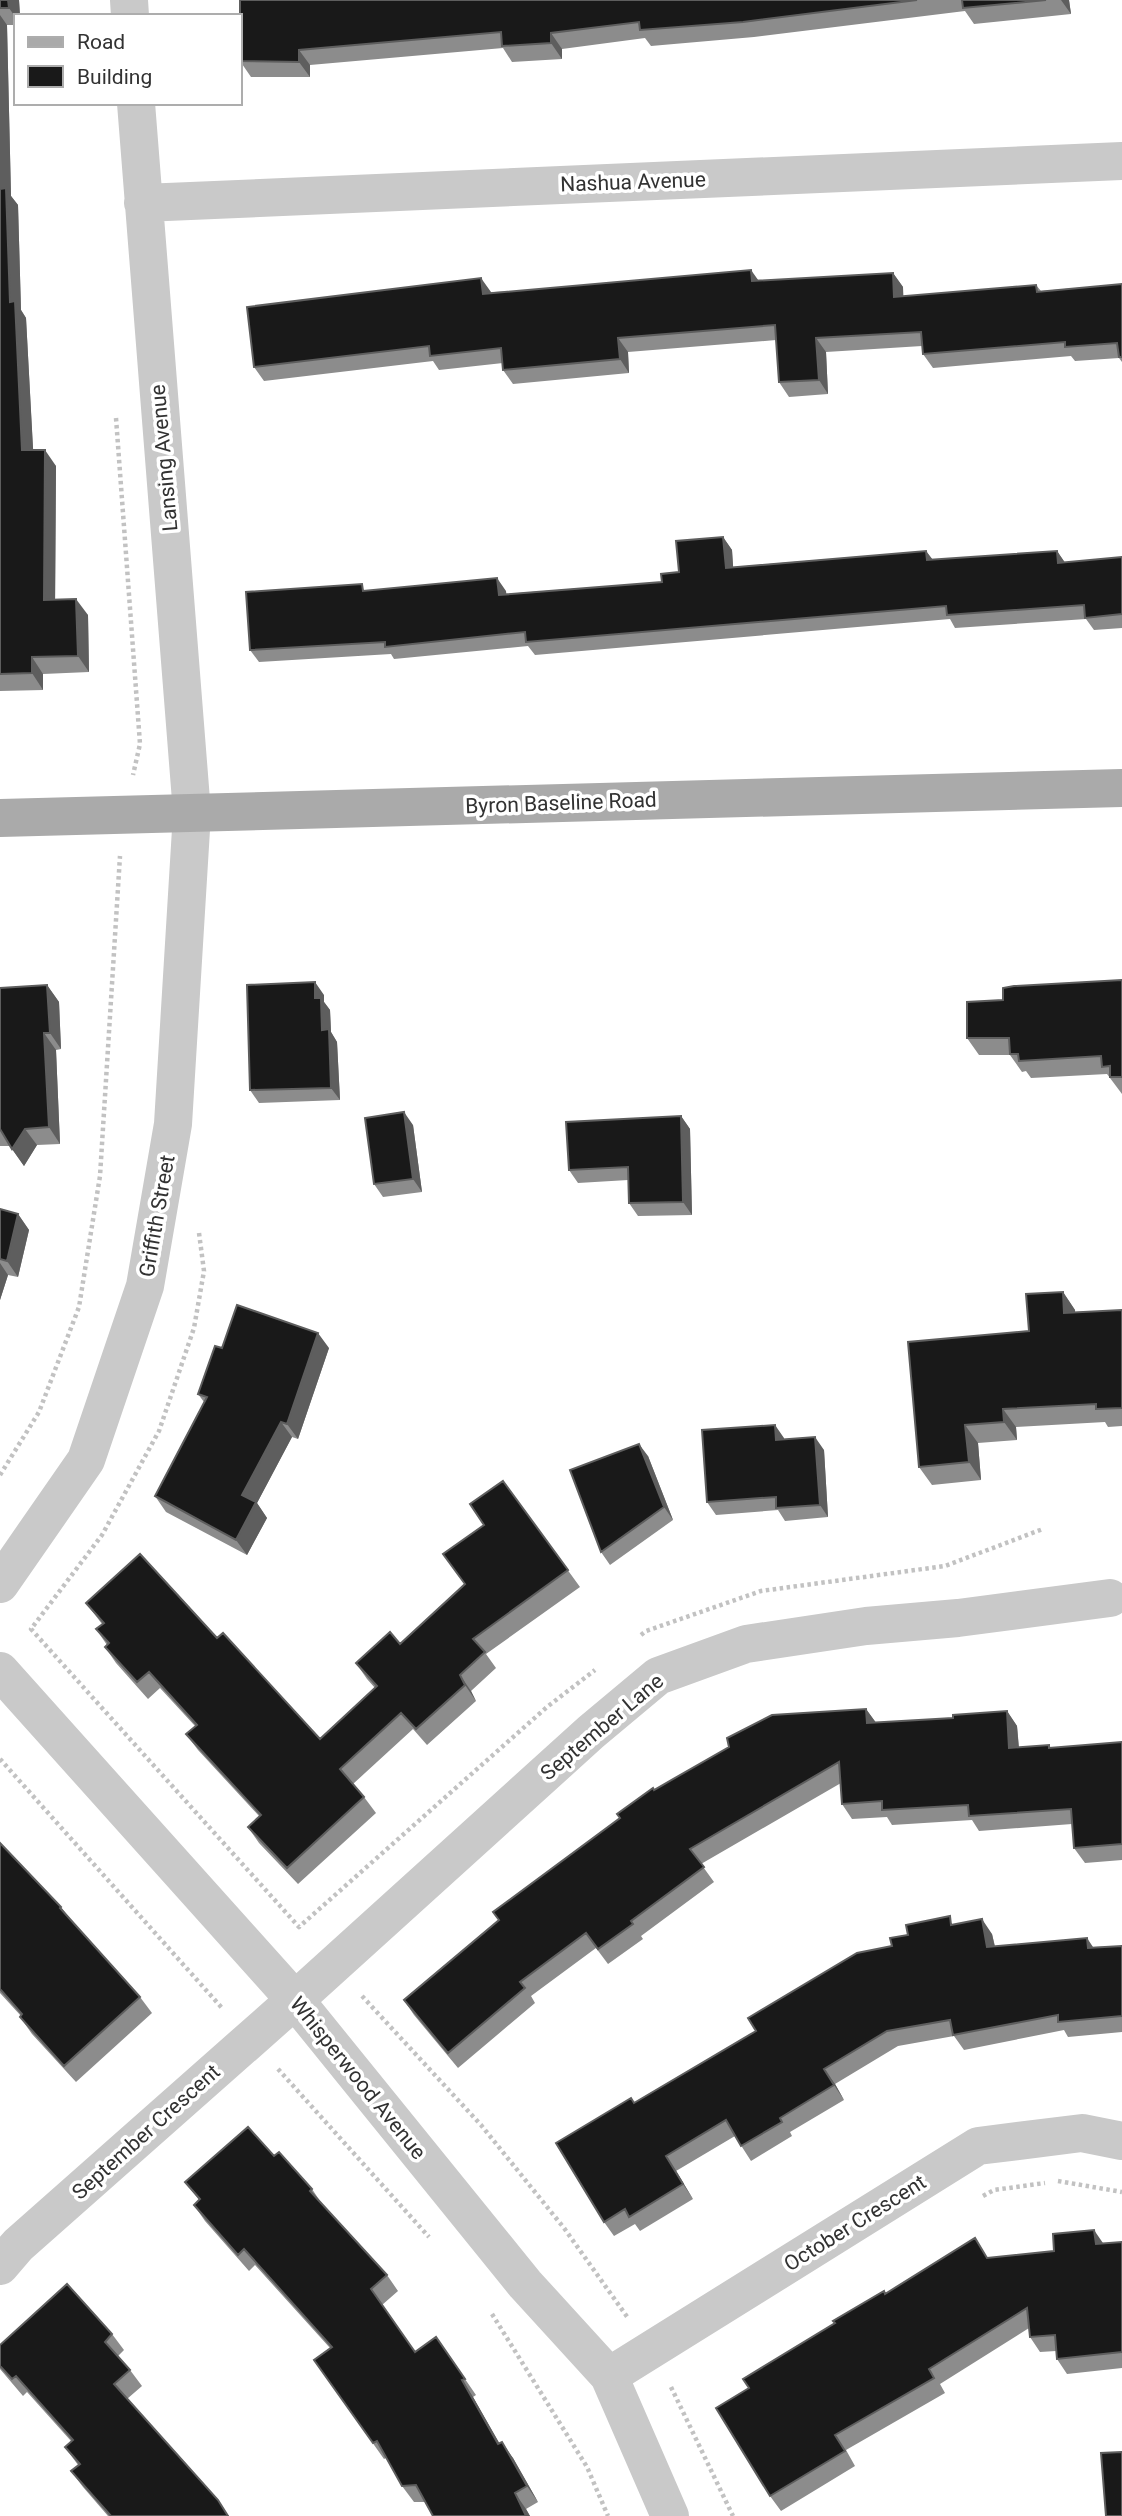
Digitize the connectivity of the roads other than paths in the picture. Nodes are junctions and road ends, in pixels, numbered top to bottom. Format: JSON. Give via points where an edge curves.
{"nodes":[{"id":1,"x":136,"y":105,"type":"edge"},
{"id":2,"x":1122,"y":161,"type":"edge"},
{"id":3,"x":143,"y":204,"type":"junction"},
{"id":4,"x":1122,"y":788,"type":"edge"},
{"id":5,"x":192,"y":813,"type":"junction"},
{"id":6,"x":0,"y":818,"type":"edge"},
{"id":7,"x":0,"y":1584,"type":"edge"},
{"id":8,"x":1110,"y":1598,"type":"dead end"},
{"id":9,"x":0,"y":1671,"type":"edge"},
{"id":10,"x":295,"y":2000,"type":"junction"},
{"id":11,"x":1122,"y":2141,"type":"edge"},
{"id":12,"x":0,"y":2266,"type":"edge"},
{"id":13,"x":608,"y":2376,"type":"junction"},
{"id":14,"x":670,"y":2516,"type":"edge"}],
"edges":[{"from":1,"to":3,"type":"street","name":"Lansing Avenue"},
{"from":2,"to":3,"type":"street","name":"Nashua Avenue"},
{"from":3,"to":5,"type":"street","name":"Lansing Avenue"},
{"from":4,"to":5,"type":"main road","name":"Byron Baseline Road"},
{"from":5,"to":6,"type":"main road","name":"Byron Baseline Road"},
{"from":5,"to":7,"type":"street","name":"Griffith Street","via":[[173,1124],[145,1286],[86,1460]]},
{"from":8,"to":10,"type":"street","name":"September Lane","via":[[746,1644],[658,1676]]},
{"from":9,"to":10,"type":"street","name":"Whisperwood Avenue"},
{"from":10,"to":12,"type":"street","name":"September Crescent","via":[[18,2245]]},
{"from":10,"to":13,"type":"street","name":"Whisperwood Avenue","via":[[525,2284]]},
{"from":11,"to":13,"type":"street","name":"October Crescent","via":[[1082,2133],[978,2146]]},
{"from":13,"to":14,"type":"street","name":"Whisperwood Avenue"}]}
